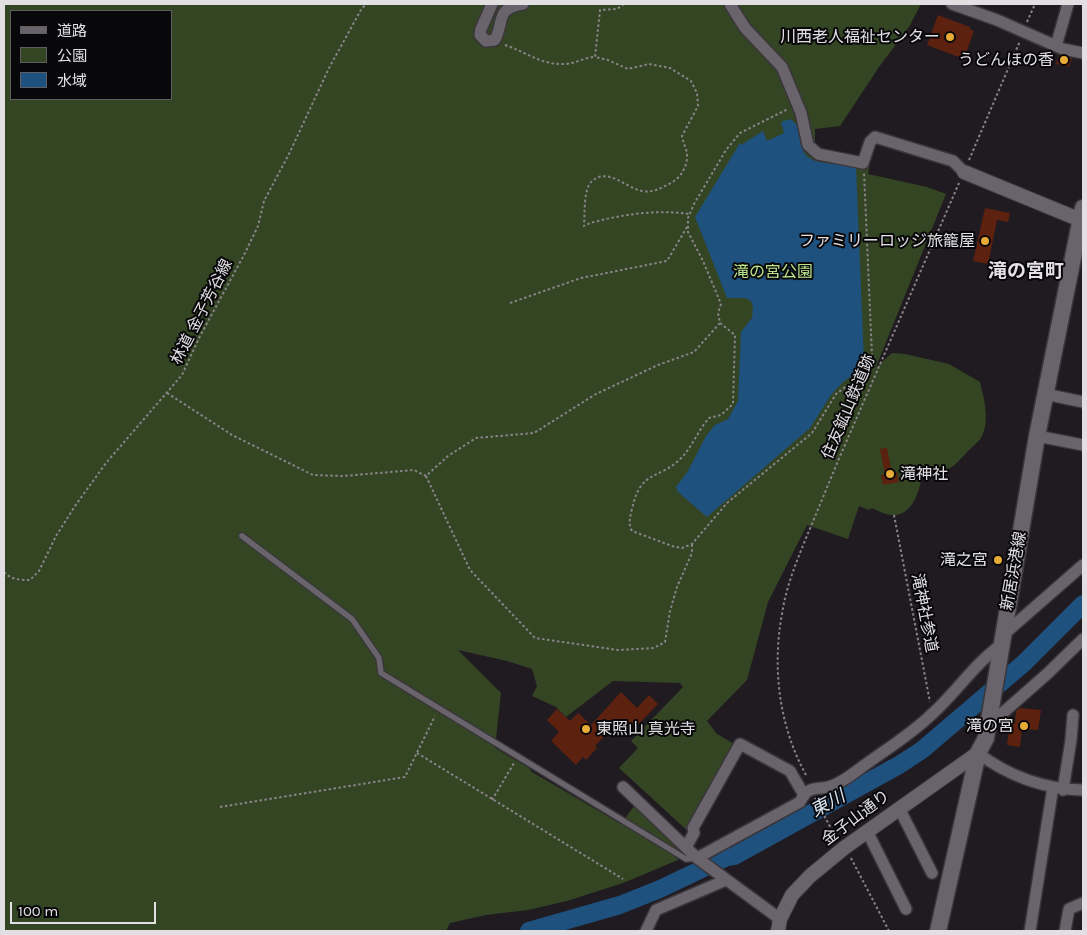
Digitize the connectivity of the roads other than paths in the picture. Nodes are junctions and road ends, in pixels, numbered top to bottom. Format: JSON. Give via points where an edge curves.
{"nodes":[{"id":1,"x":492,"y":4,"type":"edge"},
{"id":2,"x":524,"y":4,"type":"edge"},
{"id":3,"x":730,"y":4,"type":"edge"},
{"id":4,"x":952,"y":4,"type":"edge"},
{"id":5,"x":1068,"y":4,"type":"edge"},
{"id":6,"x":971,"y":7,"type":"edge"},
{"id":7,"x":1056,"y":46,"type":"junction"},
{"id":8,"x":1083,"y":53,"type":"edge"},
{"id":9,"x":964,"y":172,"type":"joint"},
{"id":10,"x":1082,"y":217,"type":"edge"},
{"id":11,"x":1045,"y":394,"type":"junction"},
{"id":12,"x":1083,"y":402,"type":"edge"},
{"id":13,"x":1036,"y":436,"type":"junction"},
{"id":14,"x":1083,"y":446,"type":"edge"},
{"id":15,"x":242,"y":536,"type":"dead end"},
{"id":16,"x":1083,"y":565,"type":"edge"},
{"id":17,"x":1083,"y":639,"type":"edge"},
{"id":18,"x":1001,"y":647,"type":"junction"},
{"id":19,"x":1073,"y":715,"type":"dead end"},
{"id":20,"x":990,"y":719,"type":"junction"},
{"id":21,"x":978,"y":753,"type":"junction"},
{"id":22,"x":624,"y":787,"type":"dead end"},
{"id":23,"x":1058,"y":788,"type":"junction"},
{"id":24,"x":1083,"y":790,"type":"edge"},
{"id":25,"x":810,"y":793,"type":"junction"},
{"id":26,"x":899,"y":808,"type":"junction"},
{"id":27,"x":867,"y":831,"type":"junction"},
{"id":28,"x":686,"y":847,"type":"junction"},
{"id":29,"x":698,"y":858,"type":"junction"},
{"id":30,"x":932,"y":873,"type":"dead end"},
{"id":31,"x":724,"y":878,"type":"junction"},
{"id":32,"x":1083,"y":903,"type":"edge"},
{"id":33,"x":906,"y":909,"type":"dead end"},
{"id":34,"x":779,"y":925,"type":"edge"},
{"id":35,"x":646,"y":931,"type":"edge"},
{"id":36,"x":938,"y":931,"type":"edge"},
{"id":37,"x":1030,"y":931,"type":"edge"},
{"id":38,"x":1065,"y":931,"type":"edge"}],
"edges":[{"from":1,"to":2,"type":"street","via":[[480,35],[486,41],[496,38],[506,9]]},
{"from":3,"to":9,"type":"street","via":[[745,28],[782,67],[800,113],[808,145],[818,154],[863,163],[875,137],[952,161]]},
{"from":4,"to":6,"type":"street"},
{"from":5,"to":7,"type":"street"},
{"from":6,"to":7,"type":"street"},
{"from":7,"to":8,"type":"street"},
{"from":9,"to":10,"type":"street"},
{"from":10,"to":11,"type":"main road","name":"新居浜港線"},
{"from":11,"to":12,"type":"street"},
{"from":11,"to":13,"type":"main road","name":"新居浜港線"},
{"from":13,"to":14,"type":"street"},
{"from":13,"to":18,"type":"main road","name":"新居浜港線"},
{"from":15,"to":29,"type":"lane","via":[[352,620],[379,658],[381,673],[686,859]]},
{"from":16,"to":18,"type":"street"},
{"from":17,"to":20,"type":"street","via":[[1048,674]]},
{"from":18,"to":20,"type":"main road","name":"新居浜港線"},
{"from":18,"to":25,"type":"street","via":[[988,655],[916,730],[856,772]]},
{"from":19,"to":23,"type":"street","via":[[1071,740]]},
{"from":20,"to":21,"type":"main road","name":"新居浜港線","via":[[986,738]]},
{"from":21,"to":23,"type":"street","via":[[995,766],[1031,782]]},
{"from":21,"to":26,"type":"street","name":"金子山通り"},
{"from":21,"to":36,"type":"main road","name":"新居浜港線"},
{"from":22,"to":28,"type":"street"},
{"from":23,"to":24,"type":"street"},
{"from":23,"to":37,"type":"street"},
{"from":25,"to":28,"type":"street","via":[[790,771],[740,744],[693,828],[694,833]]},
{"from":25,"to":29,"type":"street","via":[[800,802]]},
{"from":26,"to":27,"type":"street","name":"金子山通り"},
{"from":26,"to":30,"type":"street"},
{"from":27,"to":33,"type":"street"},
{"from":27,"to":34,"type":"street","name":"金子山通り","via":[[810,876],[792,896]]},
{"from":28,"to":29,"type":"street"},
{"from":29,"to":31,"type":"street"},
{"from":31,"to":34,"type":"street"},
{"from":31,"to":35,"type":"street","via":[[656,910]]},
{"from":32,"to":38,"type":"street","via":[[1069,909]]}]}
